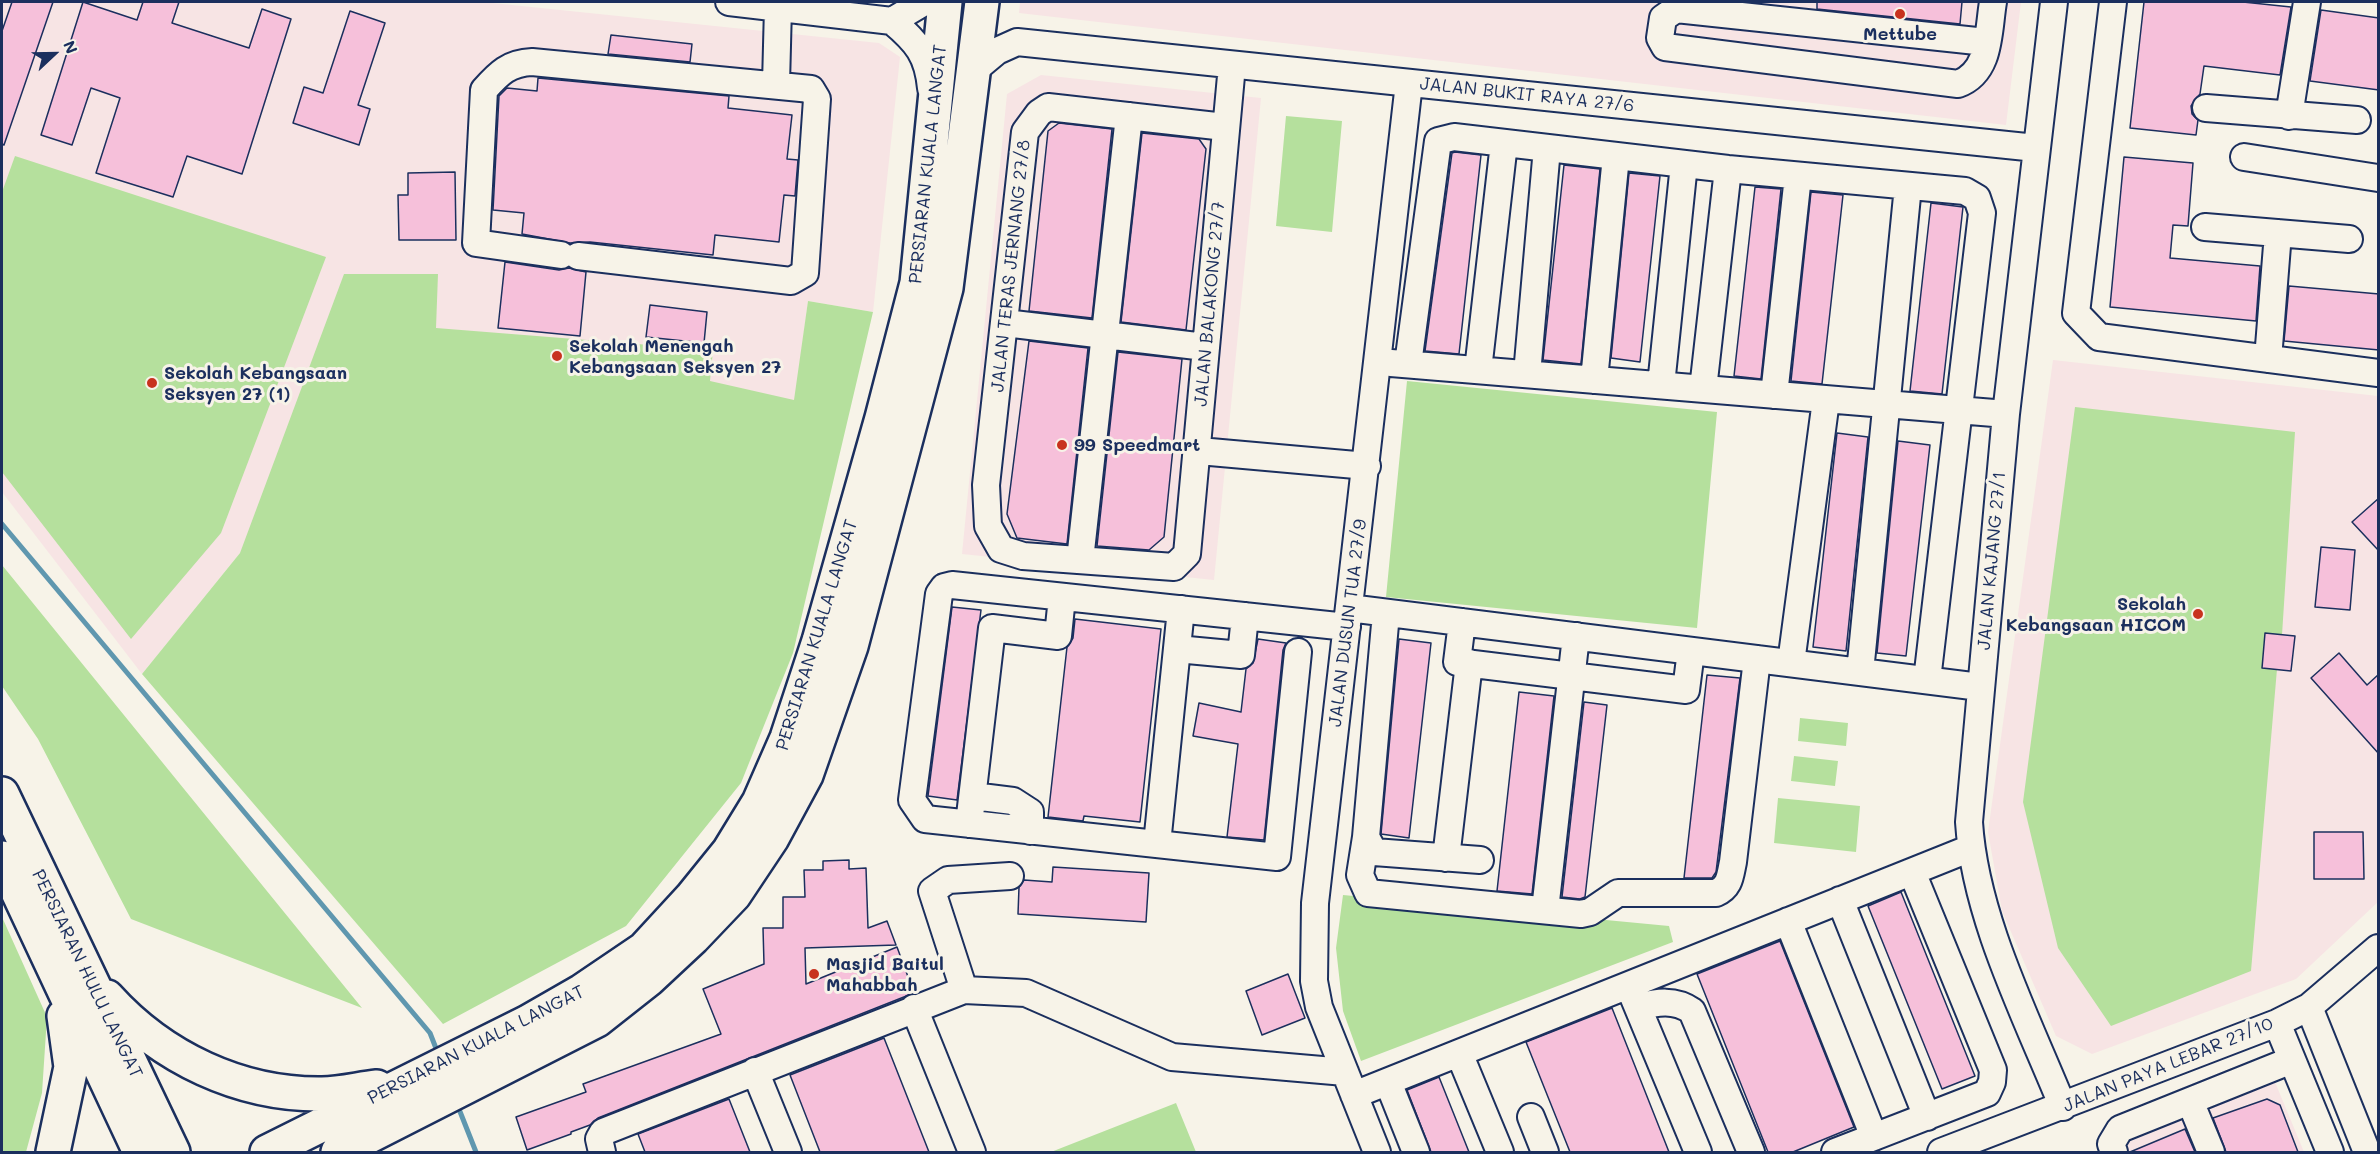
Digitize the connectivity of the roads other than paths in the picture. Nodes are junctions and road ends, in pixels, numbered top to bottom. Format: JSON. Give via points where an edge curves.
{"nodes":[{"id":1,"x":729,"y":2,"type":"edge"},
{"id":2,"x":924,"y":2,"type":"edge"},
{"id":3,"x":945,"y":2,"type":"edge"},
{"id":4,"x":1993,"y":2,"type":"edge"},
{"id":5,"x":2054,"y":2,"type":"edge"},
{"id":6,"x":2113,"y":2,"type":"edge"},
{"id":7,"x":2307,"y":2,"type":"edge"},
{"id":8,"x":981,"y":3,"type":"edge"},
{"id":9,"x":778,"y":7,"type":"junction"},
{"id":10,"x":892,"y":21,"type":"junction"},
{"id":11,"x":1017,"y":42,"type":"junction"},
{"id":12,"x":1986,"y":42,"type":"junction"},
{"id":13,"x":1232,"y":65,"type":"junction"},
{"id":14,"x":973,"y":71,"type":"junction"},
{"id":15,"x":1409,"y":83,"type":"junction"},
{"id":16,"x":776,"y":84,"type":"junction"},
{"id":17,"x":2206,"y":108,"type":"dead end"},
{"id":18,"x":933,"y":111,"type":"junction"},
{"id":19,"x":1129,"y":116,"type":"junction"},
{"id":20,"x":2289,"y":116,"type":"junction"},
{"id":21,"x":2357,"y":120,"type":"dead end"},
{"id":22,"x":1225,"y":127,"type":"junction"},
{"id":23,"x":1504,"y":143,"type":"junction"},
{"id":24,"x":1547,"y":148,"type":"junction"},
{"id":25,"x":2036,"y":148,"type":"junction"},
{"id":26,"x":1616,"y":156,"type":"junction"},
{"id":27,"x":2244,"y":158,"type":"dead end"},
{"id":28,"x":1684,"y":164,"type":"junction"},
{"id":29,"x":1728,"y":169,"type":"junction"},
{"id":30,"x":1798,"y":176,"type":"junction"},
{"id":31,"x":2379,"y":178,"type":"edge"},
{"id":32,"x":1908,"y":186,"type":"junction"},
{"id":33,"x":2205,"y":227,"type":"dead end"},
{"id":34,"x":2278,"y":233,"type":"junction"},
{"id":35,"x":2349,"y":239,"type":"dead end"},
{"id":36,"x":931,"y":285,"type":"junction"},
{"id":37,"x":1005,"y":323,"type":"junction"},
{"id":38,"x":1104,"y":336,"type":"junction"},
{"id":39,"x":1205,"y":347,"type":"junction"},
{"id":40,"x":2268,"y":359,"type":"junction"},
{"id":41,"x":1379,"y":362,"type":"junction"},
{"id":42,"x":1408,"y":364,"type":"junction"},
{"id":43,"x":1478,"y":370,"type":"junction"},
{"id":44,"x":1527,"y":374,"type":"junction"},
{"id":45,"x":2379,"y":374,"type":"edge"},
{"id":46,"x":1594,"y":380,"type":"junction"},
{"id":47,"x":1661,"y":386,"type":"junction"},
{"id":48,"x":1702,"y":389,"type":"junction"},
{"id":49,"x":1774,"y":395,"type":"junction"},
{"id":50,"x":1826,"y":399,"type":"junction"},
{"id":51,"x":1886,"y":404,"type":"junction"},
{"id":52,"x":1957,"y":410,"type":"junction"},
{"id":53,"x":2006,"y":414,"type":"junction"},
{"id":54,"x":1198,"y":451,"type":"junction"},
{"id":55,"x":1366,"y":466,"type":"junction"},
{"id":56,"x":1023,"y":556,"type":"joint"},
{"id":57,"x":1080,"y":560,"type":"junction"},
{"id":58,"x":997,"y":590,"type":"junction"},
{"id":59,"x":1062,"y":597,"type":"junction"},
{"id":60,"x":1181,"y":609,"type":"junction"},
{"id":61,"x":1386,"y":612,"type":"junction"},
{"id":62,"x":1245,"y":616,"type":"junction"},
{"id":63,"x":1348,"y":617,"type":"junction"},
{"id":64,"x":1462,"y":622,"type":"junction"},
{"id":65,"x":992,"y":628,"type":"junction"},
{"id":66,"x":1576,"y":636,"type":"junction"},
{"id":67,"x":1177,"y":649,"type":"junction"},
{"id":68,"x":1691,"y":651,"type":"junction"},
{"id":69,"x":1298,"y":652,"type":"dead end"},
{"id":70,"x":1757,"y":659,"type":"junction"},
{"id":71,"x":1470,"y":663,"type":"junction"},
{"id":72,"x":1791,"y":663,"type":"junction"},
{"id":73,"x":1860,"y":672,"type":"junction"},
{"id":74,"x":1572,"y":676,"type":"junction"},
{"id":75,"x":1927,"y":680,"type":"junction"},
{"id":76,"x":1980,"y":687,"type":"junction"},
{"id":77,"x":2,"y":794,"type":"edge"},
{"id":78,"x":973,"y":796,"type":"junction"},
{"id":79,"x":969,"y":824,"type":"junction"},
{"id":80,"x":1030,"y":831,"type":"junction"},
{"id":81,"x":1366,"y":837,"type":"junction"},
{"id":82,"x":1157,"y":844,"type":"junction"},
{"id":83,"x":1971,"y":848,"type":"junction"},
{"id":84,"x":2,"y":858,"type":"edge"},
{"id":85,"x":1446,"y":858,"type":"junction"},
{"id":86,"x":1480,"y":860,"type":"dead end"},
{"id":87,"x":1912,"y":872,"type":"junction"},
{"id":88,"x":1010,"y":876,"type":"dead end"},
{"id":89,"x":1840,"y":900,"type":"junction"},
{"id":90,"x":1545,"y":910,"type":"junction"},
{"id":91,"x":1788,"y":921,"type":"junction"},
{"id":92,"x":2379,"y":948,"type":"edge"},
{"id":93,"x":73,"y":980,"type":"junction"},
{"id":94,"x":964,"y":990,"type":"junction"},
{"id":95,"x":1634,"y":996,"type":"junction"},
{"id":96,"x":2309,"y":1007,"type":"junction"},
{"id":97,"x":914,"y":1008,"type":"junction"},
{"id":98,"x":2277,"y":1023,"type":"junction"},
{"id":99,"x":1460,"y":1053,"type":"junction"},
{"id":100,"x":2292,"y":1060,"type":"junction"},
{"id":101,"x":755,"y":1071,"type":"junction"},
{"id":102,"x":1388,"y":1082,"type":"junction"},
{"id":103,"x":1349,"y":1084,"type":"junction"},
{"id":104,"x":423,"y":1085,"type":"junction"},
{"id":105,"x":2190,"y":1101,"type":"junction"},
{"id":106,"x":2063,"y":1107,"type":"junction"},
{"id":107,"x":1531,"y":1117,"type":"dead end"},
{"id":108,"x":1927,"y":1117,"type":"junction"},
{"id":109,"x":1874,"y":1137,"type":"junction"},
{"id":110,"x":601,"y":1146,"type":"edge"},
{"id":111,"x":53,"y":1152,"type":"edge"},
{"id":112,"x":140,"y":1152,"type":"edge"},
{"id":113,"x":173,"y":1152,"type":"edge"},
{"id":114,"x":267,"y":1152,"type":"edge"},
{"id":115,"x":338,"y":1152,"type":"edge"},
{"id":116,"x":788,"y":1152,"type":"edge"},
{"id":117,"x":972,"y":1152,"type":"edge"},
{"id":118,"x":1377,"y":1152,"type":"edge"},
{"id":119,"x":1416,"y":1152,"type":"edge"},
{"id":120,"x":1500,"y":1152,"type":"edge"},
{"id":121,"x":1545,"y":1152,"type":"edge"},
{"id":122,"x":1698,"y":1152,"type":"edge"},
{"id":123,"x":1751,"y":1152,"type":"edge"},
{"id":124,"x":1835,"y":1152,"type":"edge"},
{"id":125,"x":1941,"y":1152,"type":"edge"},
{"id":126,"x":2114,"y":1152,"type":"edge"},
{"id":127,"x":2211,"y":1152,"type":"edge"},
{"id":128,"x":2330,"y":1152,"type":"edge"},
{"id":129,"x":2367,"y":1152,"type":"edge"}],
"edges":[{"from":1,"to":9,"type":"street"},
{"from":2,"to":10,"type":"street"},
{"from":3,"to":18,"type":"main road","name":"PERSIARAN KUALA LANGAT"},
{"from":4,"to":12,"type":"street"},
{"from":5,"to":25,"type":"street","name":"JALAN KAJANG 27/1"},
{"from":6,"to":40,"type":"street","via":[[2076,313],[2099,337]]},
{"from":7,"to":20,"type":"street"},
{"from":8,"to":11,"type":"street","via":[[991,22]]},
{"from":8,"to":14,"type":"main road","name":"PERSIARAN KUALA LANGAT"},
{"from":9,"to":10,"type":"street"},
{"from":9,"to":16,"type":"street"},
{"from":10,"to":18,"type":"street","via":[[922,51]]},
{"from":11,"to":13,"type":"street","name":"JALAN BUKIT RAYA 27/6"},
{"from":11,"to":14,"type":"street","via":[[997,51]]},
{"from":12,"to":12,"type":"street","via":[[1978,71],[1958,84],[1665,47],[1660,38],[1663,18],[1676,9]]},
{"from":13,"to":15,"type":"street","name":"JALAN BUKIT RAYA 27/6"},
{"from":13,"to":22,"type":"street","name":"JALAN BALAKONG 27/7"},
{"from":14,"to":36,"type":"main road","name":"PERSIARAN KUALA LANGAT"},
{"from":15,"to":25,"type":"street","name":"JALAN BUKIT RAYA 27/6"},
{"from":15,"to":41,"type":"street","name":"JALAN DUSUN TUA 27/9"},
{"from":16,"to":16,"type":"street","via":[[515,63],[484,90],[476,243],[791,281],[805,273],[817,99],[811,89]]},
{"from":17,"to":20,"type":"street"},
{"from":18,"to":36,"type":"main road","name":"PERSIARAN KUALA LANGAT"},
{"from":19,"to":22,"type":"street","name":"JALAN TERAS JERNANG 27/8"},
{"from":19,"to":37,"type":"street","name":"JALAN TERAS JERNANG 27/8","via":[[1048,107],[1025,132]]},
{"from":19,"to":38,"type":"street"},
{"from":20,"to":21,"type":"street"},
{"from":22,"to":39,"type":"street","name":"JALAN BALAKONG 27/7"},
{"from":23,"to":24,"type":"street"},
{"from":23,"to":42,"type":"street","via":[[1454,137],[1438,141]]},
{"from":23,"to":43,"type":"street"},
{"from":24,"to":26,"type":"street"},
{"from":24,"to":44,"type":"street"},
{"from":25,"to":53,"type":"street","name":"JALAN KAJANG 27/1"},
{"from":26,"to":28,"type":"street"},
{"from":26,"to":46,"type":"street"},
{"from":27,"to":31,"type":"street"},
{"from":28,"to":29,"type":"street"},
{"from":28,"to":47,"type":"street"},
{"from":29,"to":30,"type":"street"},
{"from":29,"to":48,"type":"street"},
{"from":30,"to":32,"type":"street"},
{"from":30,"to":49,"type":"street"},
{"from":32,"to":51,"type":"street"},
{"from":32,"to":52,"type":"street","via":[[1965,191],[1977,198],[1982,213]]},
{"from":33,"to":34,"type":"street"},
{"from":34,"to":35,"type":"street"},
{"from":34,"to":40,"type":"street"},
{"from":36,"to":104,"type":"main road","name":"PERSIARAN KUALA LANGAT","via":[[851,646],[806,775],[772,838],[734,895],[650,979],[597,1020]]},
{"from":37,"to":38,"type":"street"},
{"from":37,"to":56,"type":"street","name":"JALAN TERAS JERNANG 27/8","via":[[986,505],[988,526],[1001,549]]},
{"from":38,"to":39,"type":"street"},
{"from":38,"to":57,"type":"street"},
{"from":39,"to":54,"type":"street","name":"JALAN BALAKONG 27/7"},
{"from":40,"to":45,"type":"street"},
{"from":41,"to":42,"type":"street"},
{"from":41,"to":55,"type":"street","name":"JALAN DUSUN TUA 27/9"},
{"from":42,"to":43,"type":"street"},
{"from":43,"to":44,"type":"street"},
{"from":44,"to":46,"type":"street"},
{"from":46,"to":47,"type":"street"},
{"from":47,"to":48,"type":"street"},
{"from":48,"to":49,"type":"street"},
{"from":49,"to":50,"type":"street"},
{"from":50,"to":51,"type":"street"},
{"from":50,"to":72,"type":"street"},
{"from":51,"to":52,"type":"street"},
{"from":51,"to":73,"type":"street"},
{"from":52,"to":53,"type":"street"},
{"from":52,"to":75,"type":"street"},
{"from":53,"to":76,"type":"street","name":"JALAN KAJANG 27/1"},
{"from":54,"to":55,"type":"street"},
{"from":54,"to":57,"type":"street","name":"JALAN BALAKONG 27/7","via":[[1187,554],[1174,567]]},
{"from":55,"to":63,"type":"street","name":"JALAN DUSUN TUA 27/9"},
{"from":56,"to":57,"type":"street","name":"JALAN BALAKONG 27/7"},
{"from":58,"to":59,"type":"street"},
{"from":58,"to":65,"type":"street"},
{"from":58,"to":79,"type":"street","via":[[952,585],[939,594],[912,800],[925,819]]},
{"from":59,"to":60,"type":"street"},
{"from":59,"to":65,"type":"street","via":[[1058,636]]},
{"from":60,"to":62,"type":"street"},
{"from":60,"to":67,"type":"street"},
{"from":61,"to":63,"type":"street"},
{"from":61,"to":64,"type":"street"},
{"from":61,"to":81,"type":"street"},
{"from":62,"to":63,"type":"street"},
{"from":62,"to":67,"type":"street","via":[[1241,655]]},
{"from":63,"to":103,"type":"street","name":"JALAN DUSUN TUA 27/9","via":[[1315,903],[1314,981],[1319,1007]]},
{"from":64,"to":66,"type":"street"},
{"from":64,"to":71,"type":"street","via":[[1457,662]]},
{"from":65,"to":78,"type":"street"},
{"from":66,"to":68,"type":"street"},
{"from":66,"to":74,"type":"street"},
{"from":67,"to":82,"type":"street"},
{"from":68,"to":70,"type":"street"},
{"from":68,"to":74,"type":"street","via":[[1686,690]]},
{"from":69,"to":82,"type":"street","via":[[1277,857]]},
{"from":70,"to":72,"type":"street"},
{"from":70,"to":90,"type":"street","via":[[1728,885],[1716,893],[1618,893],[1581,914]]},
{"from":71,"to":74,"type":"street"},
{"from":71,"to":85,"type":"street"},
{"from":72,"to":73,"type":"street"},
{"from":73,"to":75,"type":"street"},
{"from":74,"to":90,"type":"street"},
{"from":75,"to":76,"type":"street"},
{"from":76,"to":83,"type":"street","name":"JALAN KAJANG 27/1","via":[[1971,787]]},
{"from":77,"to":93,"type":"main road","name":"PERSIARAN HULU LANGAT"},
{"from":78,"to":79,"type":"street"},
{"from":78,"to":80,"type":"street","via":[[1012,801],[1030,812]]},
{"from":79,"to":80,"type":"street"},
{"from":80,"to":82,"type":"street"},
{"from":81,"to":85,"type":"street","via":[[1374,852]]},
{"from":81,"to":90,"type":"street","via":[[1360,875],[1368,893]]},
{"from":83,"to":87,"type":"street"},
{"from":83,"to":106,"type":"street","name":"JALAN KAJANG 27/1","via":[[1993,934]]},
{"from":84,"to":93,"type":"main road","name":"PERSIARAN HULU LANGAT"},
{"from":85,"to":86,"type":"street"},
{"from":87,"to":89,"type":"street"},
{"from":87,"to":108,"type":"street","via":[[1993,1070],[1987,1093]]},
{"from":88,"to":94,"type":"street","via":[[948,880],[932,891]]},
{"from":89,"to":91,"type":"street"},
{"from":89,"to":108,"type":"street"},
{"from":91,"to":95,"type":"street"},
{"from":91,"to":109,"type":"street"},
{"from":92,"to":96,"type":"street","name":"JALAN PAYA LEBAR 27/10"},
{"from":93,"to":104,"type":"main road","via":[[159,1045],[244,1085],[324,1094]]},
{"from":93,"to":111,"type":"main road","via":[[70,1067]]},
{"from":93,"to":112,"type":"main road","name":"PERSIARAN HULU LANGAT"},
{"from":93,"to":113,"type":"main road","name":"PERSIARAN HULU LANGAT"},
{"from":94,"to":97,"type":"street"},
{"from":94,"to":103,"type":"street","via":[[1026,993],[1172,1057]]},
{"from":95,"to":99,"type":"street"},
{"from":95,"to":122,"type":"street"},
{"from":95,"to":123,"type":"street","via":[[1684,1005],[1692,1011]]},
{"from":96,"to":98,"type":"street","name":"JALAN PAYA LEBAR 27/10"},
{"from":96,"to":129,"type":"street"},
{"from":97,"to":101,"type":"street"},
{"from":97,"to":117,"type":"street"},
{"from":98,"to":100,"type":"street"},
{"from":98,"to":106,"type":"street","name":"JALAN PAYA LEBAR 27/10"},
{"from":99,"to":102,"type":"street"},
{"from":99,"to":120,"type":"street"},
{"from":100,"to":105,"type":"street"},
{"from":100,"to":128,"type":"street"},
{"from":101,"to":110,"type":"street","via":[[603,1132]]},
{"from":101,"to":116,"type":"street"},
{"from":102,"to":103,"type":"street"},
{"from":102,"to":119,"type":"street"},
{"from":103,"to":118,"type":"street","name":"JALAN DUSUN TUA 27/9"},
{"from":104,"to":114,"type":"main road","name":"PERSIARAN KUALA LANGAT"},
{"from":104,"to":115,"type":"main road","name":"PERSIARAN KUALA LANGAT"},
{"from":105,"to":126,"type":"street","via":[[2120,1129],[2111,1144]]},
{"from":105,"to":127,"type":"street"},
{"from":106,"to":125,"type":"street","name":"JALAN PAYA LEBAR 27/10"},
{"from":107,"to":121,"type":"street"},
{"from":108,"to":109,"type":"street"},
{"from":109,"to":124,"type":"street"}]}
